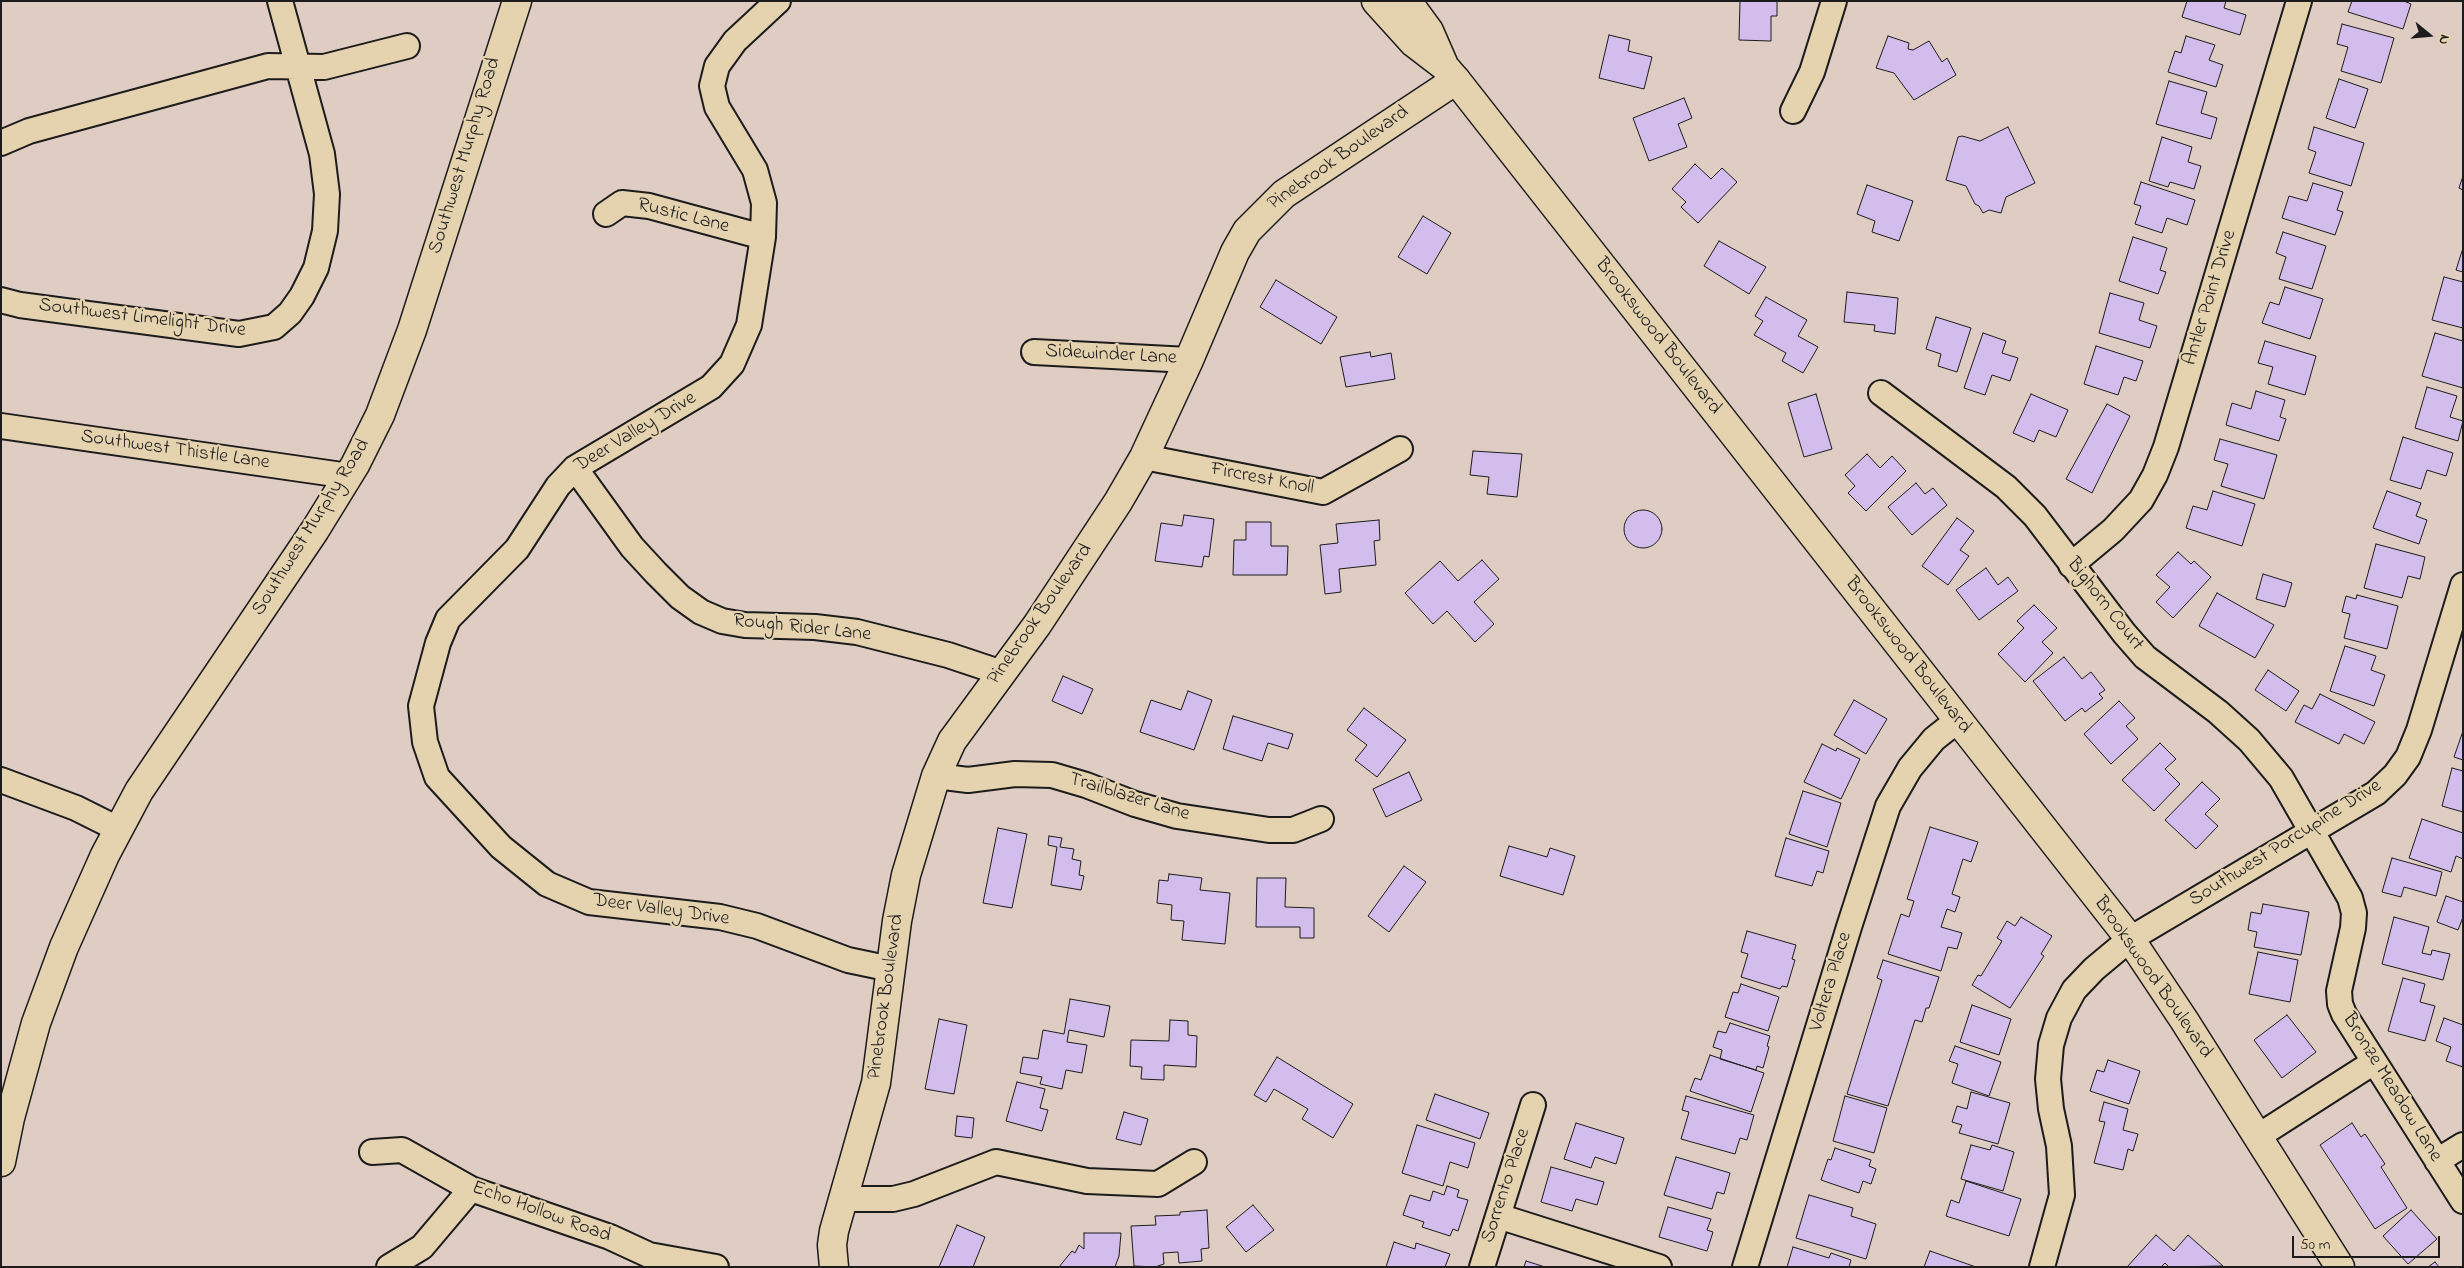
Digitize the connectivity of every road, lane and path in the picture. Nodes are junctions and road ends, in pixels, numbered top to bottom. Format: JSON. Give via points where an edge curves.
{"nodes":[{"id":1,"x":280,"y":1,"type":"edge"},
{"id":2,"x":517,"y":1,"type":"edge"},
{"id":3,"x":778,"y":1,"type":"edge"},
{"id":4,"x":1376,"y":1,"type":"edge"},
{"id":5,"x":1407,"y":1,"type":"edge"},
{"id":6,"x":1834,"y":1,"type":"edge"},
{"id":7,"x":2299,"y":1,"type":"edge"},
{"id":8,"x":407,"y":46,"type":"dead end"},
{"id":9,"x":296,"y":67,"type":"junction"},
{"id":10,"x":1450,"y":73,"type":"junction"},
{"id":11,"x":1793,"y":111,"type":"dead end"},
{"id":12,"x":1,"y":144,"type":"edge"},
{"id":13,"x":606,"y":214,"type":"dead end"},
{"id":14,"x":763,"y":237,"type":"junction"},
{"id":15,"x":1,"y":300,"type":"edge"},
{"id":16,"x":1034,"y":352,"type":"dead end"},
{"id":17,"x":1189,"y":360,"type":"junction"},
{"id":18,"x":1881,"y":393,"type":"dead end"},
{"id":19,"x":1,"y":426,"type":"edge"},
{"id":20,"x":1400,"y":449,"type":"dead end"},
{"id":21,"x":1144,"y":457,"type":"junction"},
{"id":22,"x":575,"y":468,"type":"junction"},
{"id":23,"x":349,"y":476,"type":"junction"},
{"id":24,"x":2071,"y":565,"type":"junction"},
{"id":25,"x":2463,"y":585,"type":"edge"},
{"id":26,"x":1002,"y":672,"type":"junction"},
{"id":27,"x":1958,"y":720,"type":"junction"},
{"id":28,"x":936,"y":776,"type":"junction"},
{"id":29,"x":1,"y":780,"type":"edge"},
{"id":30,"x":1321,"y":819,"type":"dead end"},
{"id":31,"x":118,"y":829,"type":"junction"},
{"id":32,"x":2312,"y":830,"type":"junction"},
{"id":33,"x":2130,"y":939,"type":"junction"},
{"id":34,"x":891,"y":969,"type":"junction"},
{"id":35,"x":2374,"y":1062,"type":"junction"},
{"id":36,"x":1533,"y":1105,"type":"dead end"},
{"id":37,"x":2257,"y":1137,"type":"junction"},
{"id":38,"x":2463,"y":1145,"type":"edge"},
{"id":39,"x":372,"y":1152,"type":"dead end"},
{"id":40,"x":1,"y":1162,"type":"edge"},
{"id":41,"x":1194,"y":1162,"type":"dead end"},
{"id":42,"x":2437,"y":1162,"type":"junction"},
{"id":43,"x":471,"y":1189,"type":"junction"},
{"id":44,"x":842,"y":1200,"type":"junction"},
{"id":45,"x":2463,"y":1201,"type":"edge"},
{"id":46,"x":1498,"y":1216,"type":"junction"},
{"id":47,"x":390,"y":1267,"type":"edge"},
{"id":48,"x":716,"y":1267,"type":"edge"},
{"id":49,"x":834,"y":1267,"type":"edge"},
{"id":50,"x":1482,"y":1267,"type":"edge"},
{"id":51,"x":1659,"y":1267,"type":"edge"},
{"id":52,"x":1745,"y":1267,"type":"edge"},
{"id":53,"x":2042,"y":1267,"type":"edge"},
{"id":54,"x":2340,"y":1267,"type":"edge"}],
"edges":[{"from":1,"to":9,"type":"street","name":"Southwest Limelight Drive"},
{"from":2,"to":23,"type":"main road","name":"Southwest Murphy Road","via":[[401,360],[380,416]]},
{"from":3,"to":14,"type":"street","name":"Deer Valley Drive","via":[[735,41],[717,66],[712,86],[717,107],[755,170],[764,203]]},
{"from":4,"to":10,"type":"main road","name":"Brookswood Boulevard","via":[[1414,43]]},
{"from":5,"to":10,"type":"main road","name":"Brookswood Boulevard","via":[[1429,32]]},
{"from":6,"to":11,"type":"street","via":[[1812,72]]},
{"from":7,"to":24,"type":"street","name":"Antler Point Drive","via":[[2166,447],[2141,500],[2113,530]]},
{"from":8,"to":9,"type":"street","via":[[324,68]]},
{"from":9,"to":12,"type":"street","via":[[268,66],[29,131]]},
{"from":9,"to":15,"type":"street","name":"Southwest Limelight Drive","via":[[322,154],[325,231],[316,268],[302,296],[274,327],[239,334]]},
{"from":10,"to":17,"type":"main road","name":"Pinebrook Boulevard","via":[[1284,194],[1263,213],[1235,252]]},
{"from":10,"to":27,"type":"main road","name":"Brookswood Boulevard"},
{"from":13,"to":14,"type":"street","name":"Rustic Lane","via":[[622,203],[649,206]]},
{"from":14,"to":22,"type":"street","name":"Deer Valley Drive","via":[[749,325],[732,364],[711,388]]},
{"from":16,"to":17,"type":"street","name":"Sidewinder Lane"},
{"from":17,"to":21,"type":"main road","name":"Pinebrook Boulevard"},
{"from":18,"to":24,"type":"street","name":"Bighorn Court","via":[[2006,487],[2035,516]]},
{"from":19,"to":23,"type":"street","name":"Southwest Thistle Lane"},
{"from":20,"to":21,"type":"street","name":"Fircrest Knoll","via":[[1323,492]]},
{"from":21,"to":26,"type":"main road","name":"Pinebrook Boulevard","via":[[1074,571]]},
{"from":22,"to":26,"type":"street","name":"Rough Rider Lane","via":[[632,547],[680,597],[702,612],[722,621],[745,625],[858,632]]},
{"from":22,"to":34,"type":"street","name":"Deer Valley Drive","via":[[558,486],[517,549],[448,619],[421,706],[425,742],[437,777],[501,847],[547,884],[589,902],[720,917],[757,926],[848,960]]},
{"from":23,"to":31,"type":"main road","name":"Southwest Murphy Road","via":[[144,784]]},
{"from":24,"to":32,"type":"street","name":"Bighorn Court","via":[[2145,657],[2218,712],[2249,740],[2281,778]]},
{"from":25,"to":32,"type":"street","name":"Southwest Porcupine Drive","via":[[2408,757],[2376,793]]},
{"from":26,"to":28,"type":"main road","name":"Pinebrook Boulevard","via":[[952,741]]},
{"from":27,"to":33,"type":"main road","name":"Brookswood Boulevard"},
{"from":27,"to":52,"type":"street","name":"Voltera Place","via":[[1934,740],[1910,768],[1888,806]]},
{"from":28,"to":30,"type":"street","name":"Trailblazer Lane","via":[[968,780],[1015,774],[1052,775],[1177,816],[1269,830],[1293,830]]},
{"from":28,"to":34,"type":"main road","name":"Pinebrook Boulevard","via":[[906,875]]},
{"from":29,"to":31,"type":"street","via":[[76,808]]},
{"from":31,"to":40,"type":"main road","name":"Southwest Murphy Road","via":[[64,947],[36,1023]]},
{"from":32,"to":33,"type":"street","name":"Southwest Porcupine Drive"},
{"from":32,"to":35,"type":"street","name":"Bronze Meadow Lane","via":[[2350,898],[2353,928],[2339,991],[2340,1004]]},
{"from":33,"to":37,"type":"main road","name":"Brookswood Boulevard"},
{"from":33,"to":53,"type":"street","name":"Southwest Porcupine Drive","via":[[2074,990],[2059,1018],[2051,1044],[2048,1080],[2059,1146],[2062,1195]]},
{"from":34,"to":44,"type":"main road","name":"Pinebrook Boulevard","via":[[876,1083]]},
{"from":35,"to":37,"type":"street"},
{"from":35,"to":42,"type":"street","name":"Bronze Meadow Lane"},
{"from":36,"to":46,"type":"street","name":"Sorrento Place"},
{"from":37,"to":54,"type":"main road","name":"Brookswood Boulevard"},
{"from":38,"to":42,"type":"street"},
{"from":39,"to":43,"type":"street","name":"Echo Hollow Road","via":[[402,1150]]},
{"from":41,"to":44,"type":"street","via":[[1158,1184],[1087,1182],[996,1162],[914,1194],[893,1199]]},
{"from":42,"to":45,"type":"street","name":"Bronze Meadow Lane"},
{"from":43,"to":47,"type":"street","via":[[422,1246]]},
{"from":43,"to":48,"type":"street","name":"Echo Hollow Road","via":[[610,1237],[650,1256]]},
{"from":44,"to":49,"type":"main road","name":"Pinebrook Boulevard","via":[[832,1244]]},
{"from":46,"to":50,"type":"street","name":"Sorrento Place"},
{"from":46,"to":51,"type":"street"}]}
